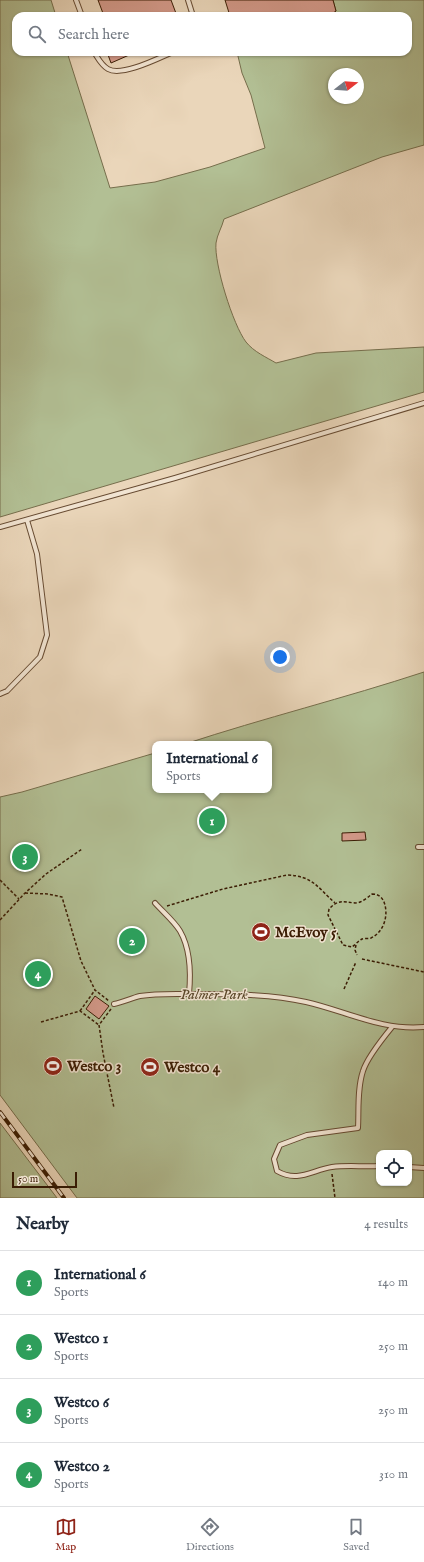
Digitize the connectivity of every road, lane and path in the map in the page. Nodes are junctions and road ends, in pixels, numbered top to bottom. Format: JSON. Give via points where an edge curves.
{"nodes":[{"id":1,"x":76,"y":0,"type":"edge"},
{"id":2,"x":188,"y":0,"type":"edge"},
{"id":3,"x":80,"y":12,"type":"edge"},
{"id":4,"x":192,"y":12,"type":"edge"},
{"id":5,"x":96,"y":56,"type":"edge"},
{"id":6,"x":164,"y":56,"type":"edge"},
{"id":7,"x":424,"y":403,"type":"edge"},
{"id":8,"x":27,"y":520,"type":"junction"},
{"id":9,"x":0,"y":528,"type":"edge"},
{"id":10,"x":0,"y":694,"type":"edge"},
{"id":11,"x":418,"y":847,"type":"dead end"},
{"id":12,"x":424,"y":847,"type":"edge"},
{"id":13,"x":82,"y":849,"type":"dead end"},
{"id":14,"x":0,"y":880,"type":"edge"},
{"id":15,"x":25,"y":893,"type":"junction"},
{"id":16,"x":19,"y":899,"type":"junction"},
{"id":17,"x":155,"y":903,"type":"dead end"},
{"id":18,"x":335,"y":903,"type":"junction"},
{"id":19,"x":160,"y":908,"type":"junction"},
{"id":20,"x":0,"y":920,"type":"edge"},
{"id":21,"x":356,"y":944,"type":"junction"},
{"id":22,"x":352,"y":947,"type":"junction"},
{"id":23,"x":355,"y":950,"type":"junction"},
{"id":24,"x":357,"y":955,"type":"dead end"},
{"id":25,"x":362,"y":959,"type":"dead end"},
{"id":26,"x":356,"y":962,"type":"dead end"},
{"id":27,"x":424,"y":972,"type":"edge"},
{"id":28,"x":344,"y":988,"type":"dead end"},
{"id":29,"x":94,"y":990,"type":"junction"},
{"id":30,"x":189,"y":994,"type":"junction"},
{"id":31,"x":114,"y":1004,"type":"junction"},
{"id":32,"x":80,"y":1011,"type":"junction"},
{"id":33,"x":42,"y":1022,"type":"dead end"},
{"id":34,"x":99,"y":1025,"type":"junction"},
{"id":35,"x":392,"y":1027,"type":"junction"},
{"id":36,"x":424,"y":1027,"type":"edge"},
{"id":37,"x":114,"y":1108,"type":"dead end"},
{"id":38,"x":376,"y":1166,"type":"edge"},
{"id":39,"x":412,"y":1167,"type":"edge"},
{"id":40,"x":424,"y":1168,"type":"edge"},
{"id":41,"x":331,"y":1172,"type":"dead end"},
{"id":42,"x":335,"y":1198,"type":"edge"}],
"edges":[{"from":1,"to":3,"type":"lane"},
{"from":2,"to":4,"type":"lane"},
{"from":5,"to":6,"type":"lane","via":[[109,70],[118,71]]},
{"from":7,"to":8,"type":"lane"},
{"from":8,"to":9,"type":"lane"},
{"from":8,"to":10,"type":"lane","via":[[37,554],[46,635],[40,658],[7,692]]},
{"from":11,"to":12,"type":"lane"},
{"from":13,"to":15,"type":"path","via":[[46,874]]},
{"from":14,"to":16,"type":"path"},
{"from":15,"to":16,"type":"path"},
{"from":15,"to":29,"type":"path","via":[[62,897],[81,961]]},
{"from":16,"to":20,"type":"path"},
{"from":17,"to":19,"type":"lane"},
{"from":18,"to":19,"type":"path","via":[[310,879],[287,875],[223,889]]},
{"from":18,"to":21,"type":"path","via":[[361,902],[372,894],[377,894],[384,901],[386,915],[380,930]]},
{"from":18,"to":22,"type":"path","via":[[329,909],[328,915],[343,945]]},
{"from":19,"to":30,"type":"lane","via":[[180,931],[188,953],[191,973]]},
{"from":21,"to":22,"type":"path"},
{"from":21,"to":23,"type":"path"},
{"from":22,"to":23,"type":"path"},
{"from":23,"to":24,"type":"path"},
{"from":25,"to":27,"type":"path"},
{"from":26,"to":28,"type":"path"},
{"from":29,"to":31,"type":"path"},
{"from":29,"to":32,"type":"path"},
{"from":30,"to":31,"type":"lane","via":[[141,996]]},
{"from":30,"to":35,"type":"lane","via":[[281,997]]},
{"from":31,"to":34,"type":"path"},
{"from":32,"to":33,"type":"path"},
{"from":32,"to":34,"type":"path"},
{"from":34,"to":37,"type":"path"},
{"from":35,"to":36,"type":"lane"},
{"from":35,"to":38,"type":"lane","via":[[380,1041],[363,1071],[358,1128],[307,1135],[280,1145],[274,1159],[277,1171],[286,1176],[305,1175],[331,1167]]},
{"from":39,"to":40,"type":"lane"},
{"from":41,"to":42,"type":"path"}]}
